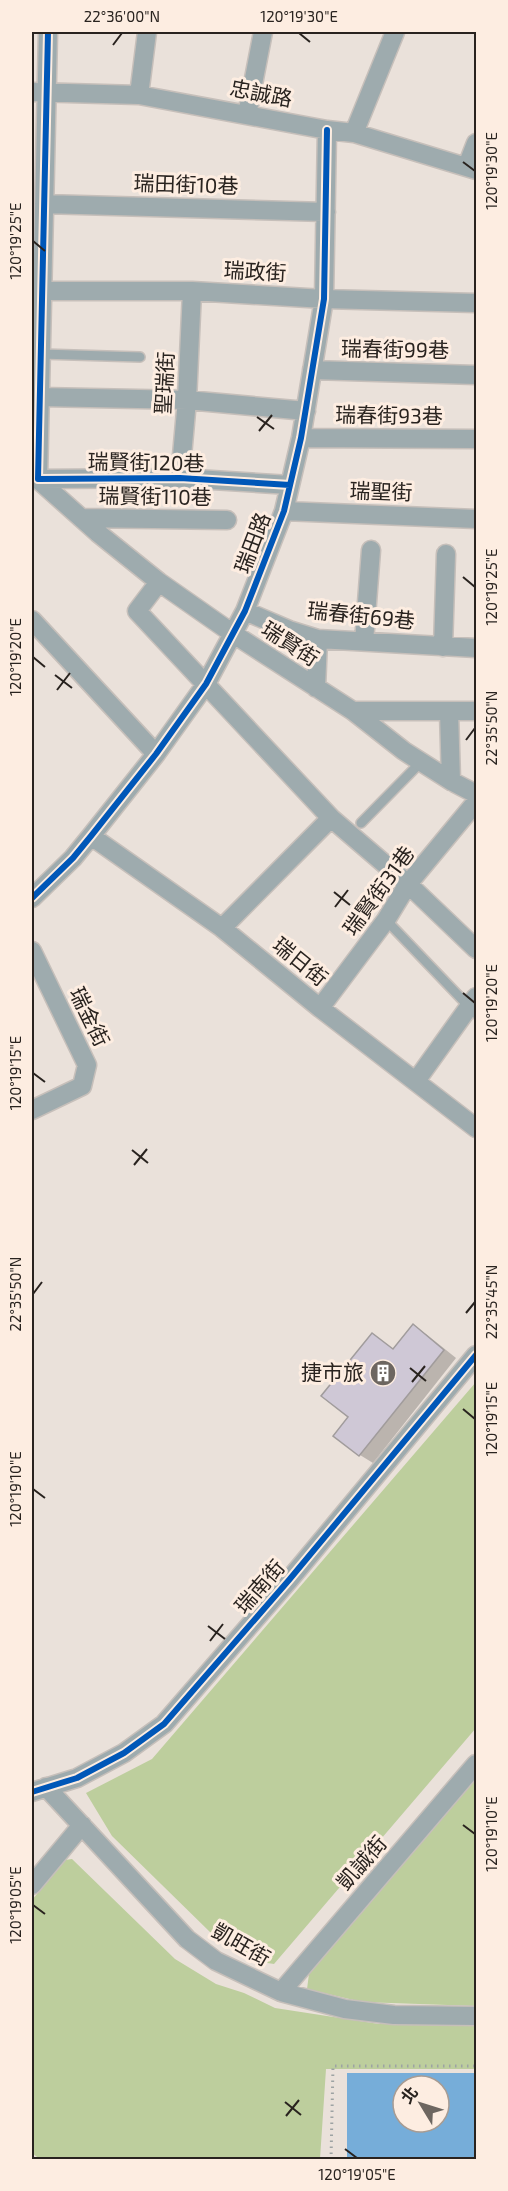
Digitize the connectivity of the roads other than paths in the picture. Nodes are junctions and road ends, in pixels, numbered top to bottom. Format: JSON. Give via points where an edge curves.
{"nodes":[{"id":1,"x":48,"y":32,"type":"edge"},
{"id":2,"x":147,"y":32,"type":"edge"},
{"id":3,"x":263,"y":32,"type":"edge"},
{"id":4,"x":395,"y":32,"type":"edge"},
{"id":5,"x":38,"y":92,"type":"edge"},
{"id":6,"x":139,"y":95,"type":"junction"},
{"id":7,"x":247,"y":115,"type":"junction"},
{"id":8,"x":327,"y":130,"type":"junction"},
{"id":9,"x":354,"y":133,"type":"junction"},
{"id":10,"x":477,"y":143,"type":"edge"},
{"id":11,"x":472,"y":168,"type":"edge"},
{"id":12,"x":44,"y":204,"type":"junction"},
{"id":13,"x":326,"y":212,"type":"junction"},
{"id":14,"x":37,"y":291,"type":"edge"},
{"id":15,"x":192,"y":291,"type":"junction"},
{"id":16,"x":324,"y":299,"type":"junction"},
{"id":17,"x":477,"y":303,"type":"edge"},
{"id":18,"x":41,"y":354,"type":"junction"},
{"id":19,"x":140,"y":357,"type":"dead end"},
{"id":20,"x":312,"y":370,"type":"junction"},
{"id":21,"x":477,"y":375,"type":"edge"},
{"id":22,"x":41,"y":397,"type":"junction"},
{"id":23,"x":187,"y":400,"type":"junction"},
{"id":24,"x":306,"y":411,"type":"junction"},
{"id":25,"x":301,"y":438,"type":"junction"},
{"id":26,"x":477,"y":440,"type":"edge"},
{"id":27,"x":35,"y":476,"type":"edge"},
{"id":28,"x":180,"y":478,"type":"junction"},
{"id":29,"x":290,"y":485,"type":"junction"},
{"id":30,"x":284,"y":510,"type":"junction"},
{"id":31,"x":81,"y":518,"type":"junction"},
{"id":32,"x":477,"y":519,"type":"edge"},
{"id":33,"x":227,"y":520,"type":"dead end"},
{"id":34,"x":371,"y":550,"type":"dead end"},
{"id":35,"x":446,"y":554,"type":"dead end"},
{"id":36,"x":159,"y":582,"type":"junction"},
{"id":37,"x":245,"y":611,"type":"junction"},
{"id":38,"x":32,"y":620,"type":"edge"},
{"id":39,"x":232,"y":633,"type":"junction"},
{"id":40,"x":318,"y":639,"type":"junction"},
{"id":41,"x":364,"y":642,"type":"junction"},
{"id":42,"x":443,"y":647,"type":"junction"},
{"id":43,"x":477,"y":648,"type":"edge"},
{"id":44,"x":206,"y":684,"type":"junction"},
{"id":45,"x":316,"y":688,"type":"junction"},
{"id":46,"x":353,"y":711,"type":"junction"},
{"id":47,"x":448,"y":711,"type":"junction"},
{"id":48,"x":477,"y":711,"type":"edge"},
{"id":49,"x":156,"y":754,"type":"junction"},
{"id":50,"x":421,"y":762,"type":"junction"},
{"id":51,"x":451,"y":782,"type":"junction"},
{"id":52,"x":477,"y":794,"type":"edge"},
{"id":53,"x":477,"y":802,"type":"edge"},
{"id":54,"x":332,"y":818,"type":"junction"},
{"id":55,"x":361,"y":823,"type":"dead end"},
{"id":56,"x":91,"y":836,"type":"junction"},
{"id":57,"x":408,"y":884,"type":"junction"},
{"id":58,"x":32,"y":898,"type":"edge"},
{"id":59,"x":386,"y":920,"type":"junction"},
{"id":60,"x":222,"y":928,"type":"junction"},
{"id":61,"x":477,"y":949,"type":"edge"},
{"id":62,"x":32,"y":951,"type":"edge"},
{"id":63,"x":474,"y":1006,"type":"edge"},
{"id":64,"x":321,"y":1008,"type":"junction"},
{"id":65,"x":417,"y":1081,"type":"junction"},
{"id":66,"x":32,"y":1110,"type":"edge"},
{"id":67,"x":477,"y":1128,"type":"edge"},
{"id":68,"x":477,"y":1355,"type":"edge"},
{"id":69,"x":477,"y":1764,"type":"edge"},
{"id":70,"x":39,"y":1790,"type":"edge"},
{"id":71,"x":82,"y":1825,"type":"junction"},
{"id":72,"x":32,"y":1885,"type":"edge"},
{"id":73,"x":281,"y":1992,"type":"junction"},
{"id":74,"x":477,"y":2016,"type":"edge"}],
"edges":[{"from":1,"to":5,"type":"street"},
{"from":2,"to":6,"type":"street"},
{"from":3,"to":7,"type":"street"},
{"from":4,"to":9,"type":"street"},
{"from":5,"to":6,"type":"street","name":"忠誠路"},
{"from":5,"to":12,"type":"street"},
{"from":6,"to":7,"type":"street","name":"忠誠路"},
{"from":7,"to":8,"type":"street","name":"忠誠路"},
{"from":8,"to":9,"type":"street","name":"忠誠路"},
{"from":8,"to":13,"type":"street","name":"瑞田路"},
{"from":9,"to":11,"type":"street","name":"忠誠路"},
{"from":10,"to":11,"type":"street"},
{"from":12,"to":13,"type":"street","name":"瑞田街10巷"},
{"from":12,"to":14,"type":"street"},
{"from":13,"to":16,"type":"street","name":"瑞田路"},
{"from":14,"to":15,"type":"street","name":"瑞政街"},
{"from":14,"to":18,"type":"street"},
{"from":15,"to":16,"type":"street","name":"瑞政街"},
{"from":15,"to":23,"type":"street","name":"聖瑞街"},
{"from":16,"to":17,"type":"street","name":"瑞政街"},
{"from":16,"to":20,"type":"street","name":"瑞田路"},
{"from":18,"to":19,"type":"lane"},
{"from":18,"to":22,"type":"street"},
{"from":20,"to":21,"type":"street","name":"瑞春街99巷"},
{"from":20,"to":24,"type":"street","name":"瑞田路"},
{"from":22,"to":23,"type":"street"},
{"from":22,"to":27,"type":"street"},
{"from":23,"to":24,"type":"street"},
{"from":23,"to":28,"type":"street","name":"聖瑞街"},
{"from":24,"to":25,"type":"street","name":"瑞田路"},
{"from":25,"to":26,"type":"street","name":"瑞春街93巷"},
{"from":25,"to":29,"type":"street","name":"瑞田路"},
{"from":27,"to":28,"type":"street","name":"瑞賢街120巷"},
{"from":27,"to":31,"type":"street","name":"瑞賢街"},
{"from":28,"to":29,"type":"street","name":"瑞賢街120巷"},
{"from":29,"to":30,"type":"street","name":"瑞田路"},
{"from":30,"to":32,"type":"street","name":"瑞聖街"},
{"from":30,"to":37,"type":"street","name":"瑞田路"},
{"from":31,"to":33,"type":"street","name":"瑞賢街110巷"},
{"from":31,"to":36,"type":"street","name":"瑞賢街"},
{"from":34,"to":41,"type":"street"},
{"from":35,"to":42,"type":"street"},
{"from":36,"to":39,"type":"street","name":"瑞賢街"},
{"from":36,"to":44,"type":"street","via":[[137,611]]},
{"from":37,"to":39,"type":"street","name":"瑞田路"},
{"from":37,"to":40,"type":"street","name":"瑞春街69巷"},
{"from":38,"to":49,"type":"street"},
{"from":39,"to":44,"type":"street","name":"瑞田路"},
{"from":39,"to":45,"type":"street","name":"瑞賢街"},
{"from":40,"to":41,"type":"street","name":"瑞春街69巷"},
{"from":40,"to":45,"type":"street"},
{"from":41,"to":42,"type":"street","name":"瑞春街69巷"},
{"from":42,"to":43,"type":"street","name":"瑞春街69巷"},
{"from":44,"to":49,"type":"street","name":"瑞田路"},
{"from":44,"to":54,"type":"street"},
{"from":45,"to":46,"type":"street","name":"瑞賢街"},
{"from":46,"to":47,"type":"street"},
{"from":46,"to":50,"type":"street","name":"瑞賢街"},
{"from":47,"to":48,"type":"street"},
{"from":47,"to":51,"type":"street"},
{"from":49,"to":56,"type":"street","name":"瑞田路"},
{"from":50,"to":51,"type":"street","name":"瑞賢街"},
{"from":50,"to":55,"type":"lane"},
{"from":51,"to":52,"type":"street","name":"瑞賢街"},
{"from":53,"to":57,"type":"street","name":"瑞賢街31巷"},
{"from":54,"to":57,"type":"street"},
{"from":54,"to":60,"type":"street"},
{"from":56,"to":58,"type":"street","name":"瑞田路"},
{"from":56,"to":60,"type":"street","name":"瑞日街"},
{"from":57,"to":59,"type":"street","name":"瑞賢街31巷"},
{"from":57,"to":61,"type":"street"},
{"from":59,"to":63,"type":"lane"},
{"from":59,"to":64,"type":"street","name":"瑞賢街31巷"},
{"from":60,"to":64,"type":"street","name":"瑞日街"},
{"from":62,"to":66,"type":"street","name":"瑞金街","via":[[87,1065],[82,1086]]},
{"from":63,"to":65,"type":"street"},
{"from":64,"to":65,"type":"street","name":"瑞日街"},
{"from":65,"to":67,"type":"street","name":"瑞日街"},
{"from":68,"to":70,"type":"street","name":"瑞南街","via":[[164,1724],[124,1753],[77,1778]]},
{"from":69,"to":73,"type":"street","name":"凱誠街"},
{"from":70,"to":71,"type":"street","name":"凱旺街"},
{"from":71,"to":72,"type":"street"},
{"from":71,"to":73,"type":"street","name":"凱旺街","via":[[188,1939],[216,1961]]},
{"from":73,"to":74,"type":"street","name":"凱旺街","via":[[376,2014]]}]}
